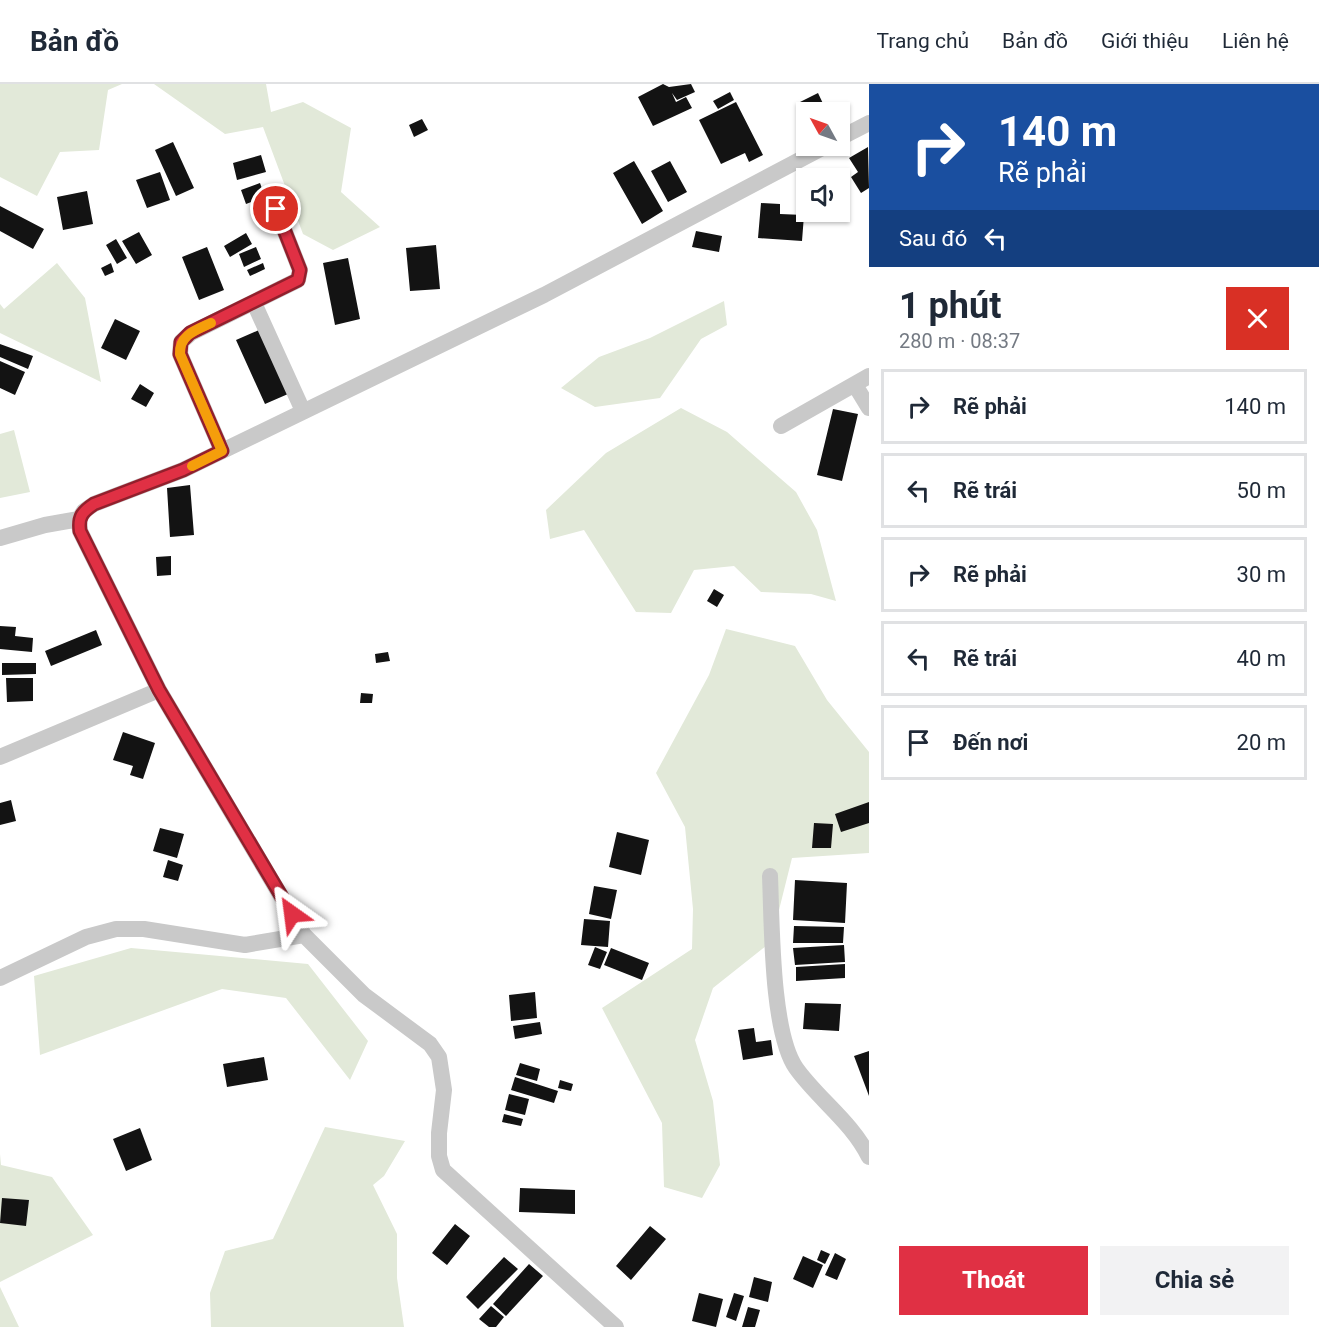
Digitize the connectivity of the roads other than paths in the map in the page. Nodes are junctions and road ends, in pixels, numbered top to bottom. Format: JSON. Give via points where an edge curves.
{"nodes":[{"id":1,"x":869,"y":123,"type":"edge"},
{"id":2,"x":850,"y":133,"type":"edge"},
{"id":3,"x":807,"y":156,"type":"edge"},
{"id":4,"x":276,"y":209,"type":"dead end"},
{"id":5,"x":254,"y":303,"type":"junction"},
{"id":6,"x":862,"y":381,"type":"edge"},
{"id":7,"x":869,"y":408,"type":"edge"},
{"id":8,"x":303,"y":411,"type":"junction"},
{"id":9,"x":781,"y":426,"type":"dead end"},
{"id":10,"x":222,"y":451,"type":"junction"},
{"id":11,"x":79,"y":519,"type":"junction"},
{"id":12,"x":0,"y":538,"type":"edge"},
{"id":13,"x":159,"y":690,"type":"junction"},
{"id":14,"x":0,"y":757,"type":"edge"},
{"id":15,"x":770,"y":876,"type":"dead end"},
{"id":16,"x":304,"y":935,"type":"junction"},
{"id":17,"x":0,"y":978,"type":"edge"},
{"id":18,"x":869,"y":1157,"type":"edge"},
{"id":19,"x":616,"y":1327,"type":"edge"}],
"edges":[{"from":1,"to":2,"type":"street"},
{"from":3,"to":8,"type":"street","via":[[544,295]]},
{"from":4,"to":5,"type":"street","via":[[301,275],[294,284]]},
{"from":5,"to":8,"type":"street"},
{"from":5,"to":10,"type":"street","via":[[190,333],[180,348]]},
{"from":6,"to":7,"type":"street"},
{"from":6,"to":9,"type":"street"},
{"from":8,"to":10,"type":"street"},
{"from":10,"to":11,"type":"street","via":[[94,504]]},
{"from":11,"to":12,"type":"street"},
{"from":11,"to":13,"type":"street","via":[[80,531]]},
{"from":13,"to":14,"type":"street"},
{"from":13,"to":16,"type":"street"},
{"from":15,"to":18,"type":"street","via":[[776,989],[788,1048],[795,1066],[861,1140]]},
{"from":16,"to":17,"type":"street","via":[[245,945],[144,929],[116,929],[86,937]]},
{"from":16,"to":19,"type":"street","via":[[364,995],[430,1044],[439,1057],[444,1090],[439,1133],[443,1170]]}]}
